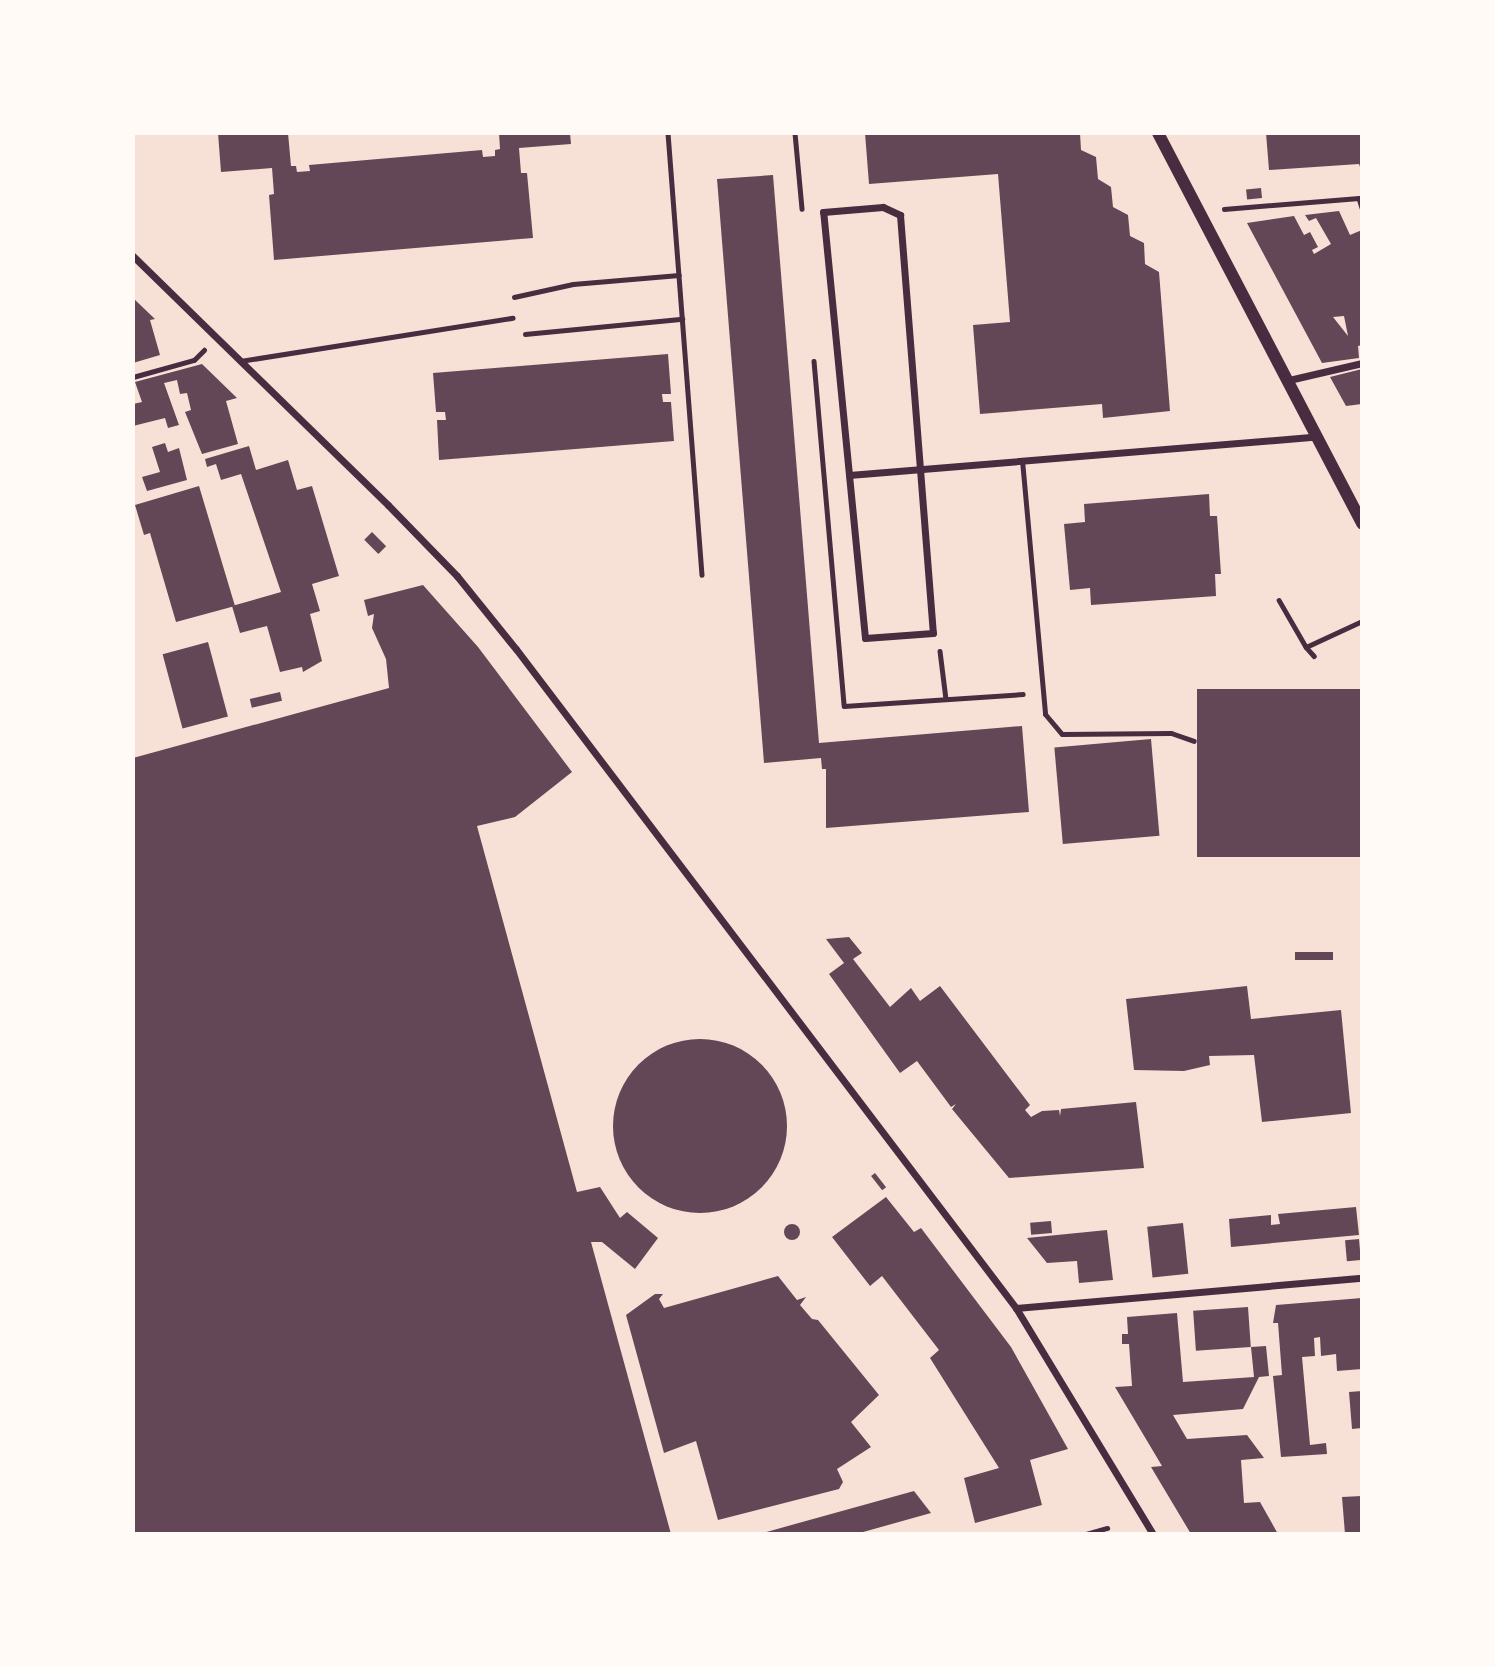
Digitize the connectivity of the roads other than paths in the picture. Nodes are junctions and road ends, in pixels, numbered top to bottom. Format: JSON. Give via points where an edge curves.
{"nodes":[{"id":1,"x":1158,"y":133,"type":"edge"},
{"id":2,"x":133,"y":256,"type":"edge"},
{"id":3,"x":513,"y":318,"type":"road end"},
{"id":4,"x":240,"y":361,"type":"junction"},
{"id":5,"x":1362,"y":363,"type":"edge"},
{"id":6,"x":1289,"y":380,"type":"junction"},
{"id":7,"x":1316,"y":437,"type":"junction"},
{"id":8,"x":1021,"y":460,"type":"junction"},
{"id":9,"x":919,"y":468,"type":"junction"},
{"id":10,"x":849,"y":474,"type":"junction"},
{"id":11,"x":1362,"y":524,"type":"edge"},
{"id":12,"x":1194,"y":741,"type":"dead end"},
{"id":13,"x":1362,"y":1278,"type":"edge"},
{"id":14,"x":1016,"y":1308,"type":"junction"},
{"id":15,"x":1107,"y":1528,"type":"dead end"},
{"id":16,"x":1086,"y":1534,"type":"edge"},
{"id":17,"x":1153,"y":1534,"type":"edge"}],
"edges":[{"from":1,"to":6,"type":"street"},
{"from":2,"to":4,"type":"street"},
{"from":3,"to":4,"type":"lane"},
{"from":4,"to":14,"type":"street","via":[[457,576]]},
{"from":5,"to":6,"type":"street"},
{"from":6,"to":7,"type":"street"},
{"from":7,"to":8,"type":"street"},
{"from":7,"to":11,"type":"street"},
{"from":8,"to":9,"type":"street"},
{"from":8,"to":12,"type":"lane","via":[[1045,713],[1062,734],[1171,733]]},
{"from":9,"to":10,"type":"street"},
{"from":9,"to":10,"type":"street","via":[[933,633],[865,638]]},
{"from":9,"to":10,"type":"street","via":[[900,215],[883,207],[823,212]]},
{"from":13,"to":14,"type":"street"},
{"from":14,"to":17,"type":"street"},
{"from":15,"to":16,"type":"lane"}]}
